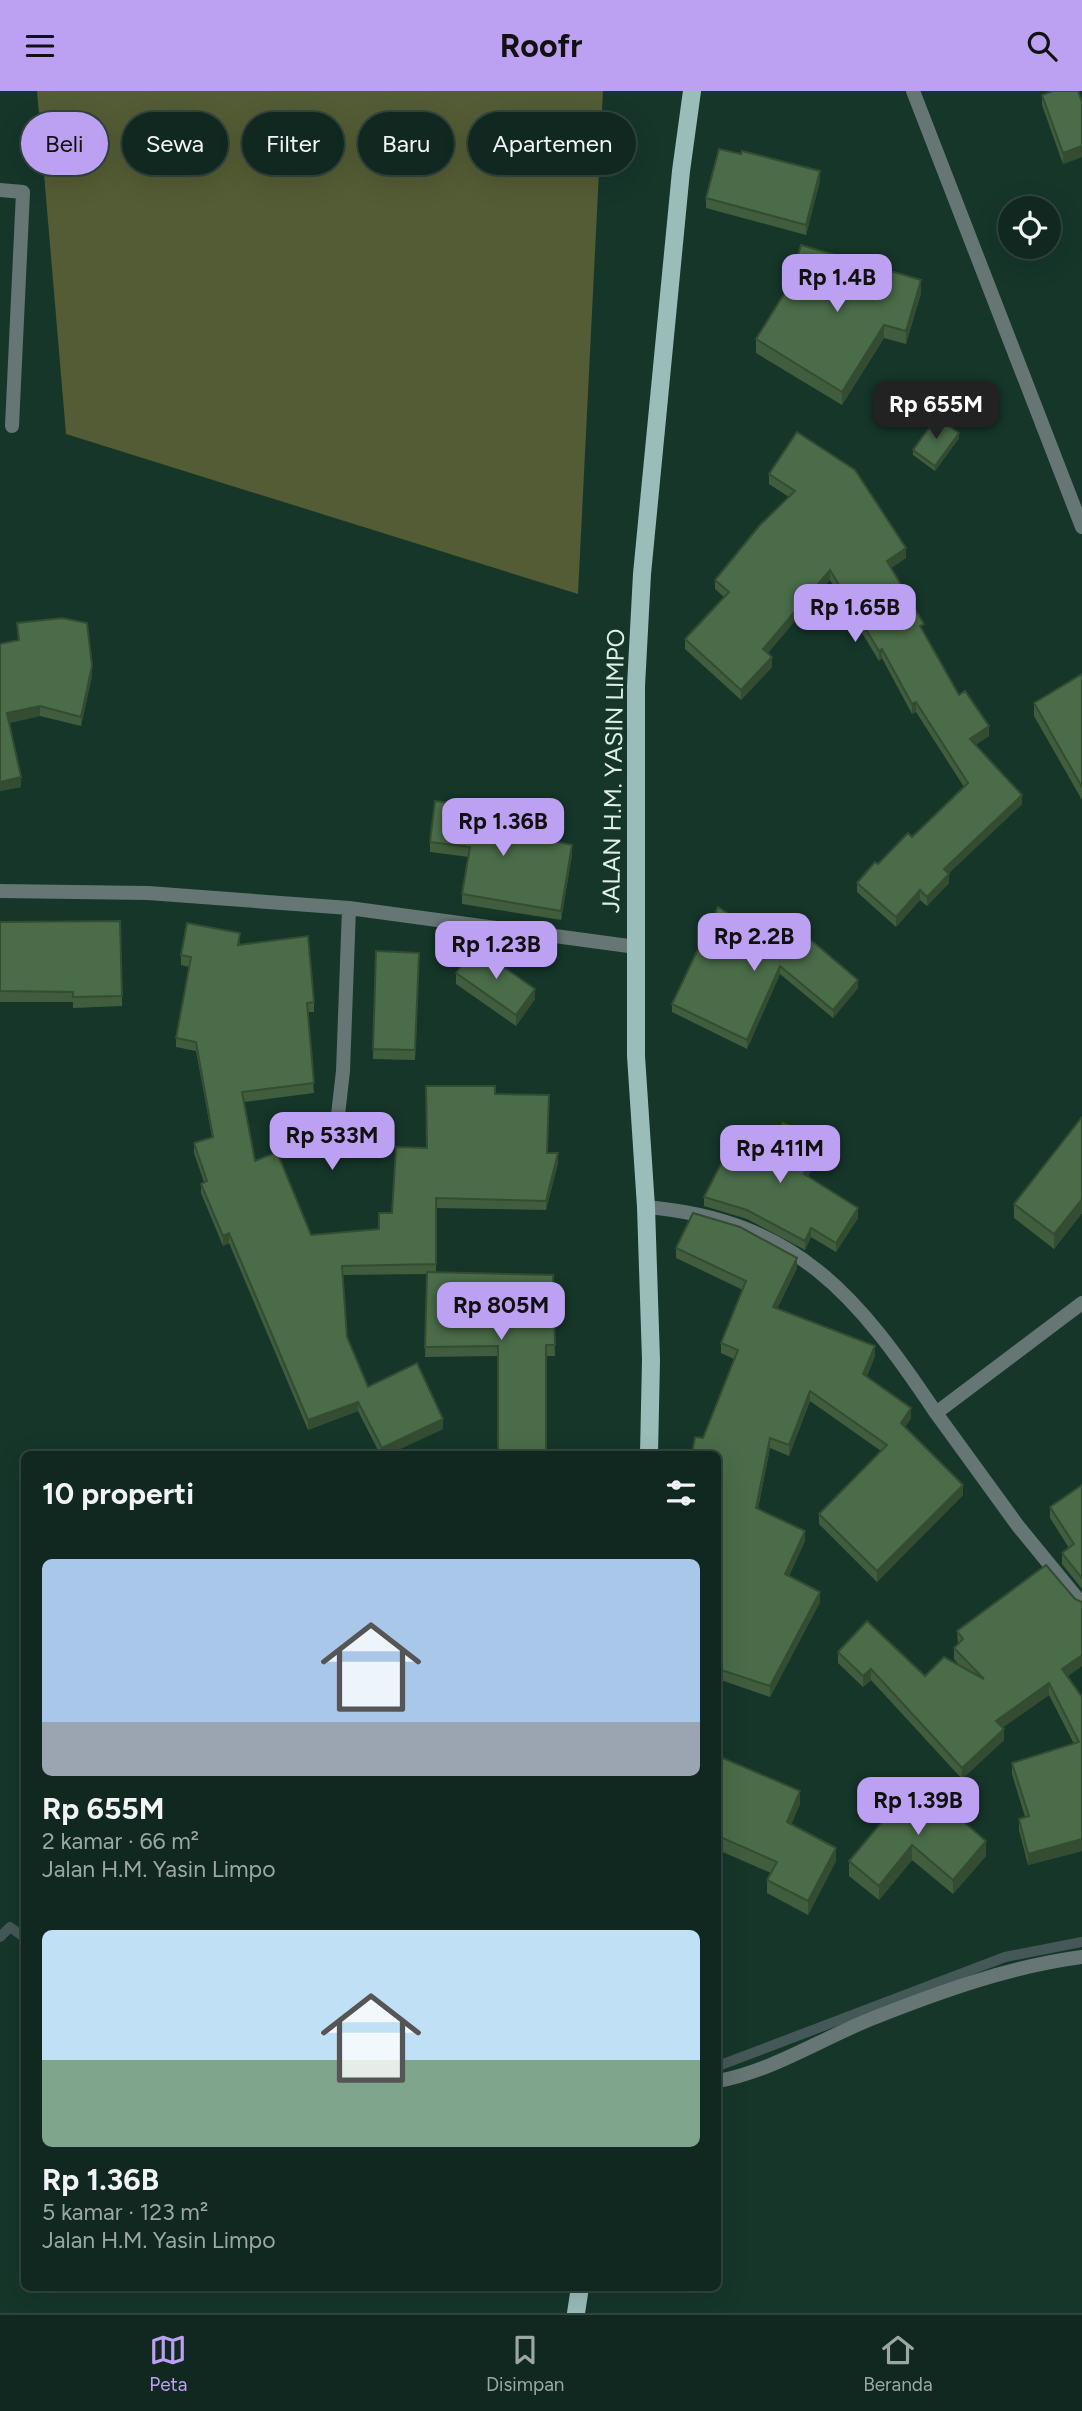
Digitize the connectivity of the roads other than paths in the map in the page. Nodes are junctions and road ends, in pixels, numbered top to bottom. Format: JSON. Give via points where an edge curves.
{"nodes":[{"id":1,"x":692,"y":91,"type":"edge"},
{"id":2,"x":913,"y":91,"type":"edge"},
{"id":3,"x":0,"y":190,"type":"edge"},
{"id":4,"x":12,"y":426,"type":"dead end"},
{"id":5,"x":1082,"y":527,"type":"edge"},
{"id":6,"x":0,"y":891,"type":"edge"},
{"id":7,"x":349,"y":908,"type":"junction"},
{"id":8,"x":636,"y":947,"type":"junction"},
{"id":9,"x":335,"y":1141,"type":"dead end"},
{"id":10,"x":646,"y":1207,"type":"junction"},
{"id":11,"x":1082,"y":1303,"type":"edge"},
{"id":12,"x":936,"y":1413,"type":"junction"},
{"id":13,"x":649,"y":1451,"type":"edge"},
{"id":14,"x":1082,"y":1604,"type":"edge"},
{"id":15,"x":1082,"y":1957,"type":"edge"},
{"id":16,"x":721,"y":2080,"type":"edge"},
{"id":17,"x":579,"y":2291,"type":"edge"},
{"id":18,"x":576,"y":2313,"type":"edge"}],
"edges":[{"from":1,"to":8,"type":"main road","name":"JALAN H.M. YASIN LIMPO","via":[[642,574],[636,686]]},
{"from":2,"to":5,"type":"street"},
{"from":3,"to":4,"type":"street","via":[[23,192]]},
{"from":6,"to":7,"type":"street","via":[[148,893]]},
{"from":7,"to":8,"type":"street"},
{"from":7,"to":9,"type":"street","via":[[343,1071]]},
{"from":8,"to":10,"type":"main road","name":"JALAN H.M. YASIN LIMPO","via":[[636,1056]]},
{"from":10,"to":12,"type":"street","via":[[709,1216],[754,1231],[816,1266],[895,1353]]},
{"from":10,"to":13,"type":"main road","name":"JALAN H.M. YASIN LIMPO"},
{"from":11,"to":12,"type":"street"},
{"from":12,"to":14,"type":"street"},
{"from":15,"to":16,"type":"street","via":[[1021,1966],[877,2017],[752,2072]]},
{"from":17,"to":18,"type":"main road"}]}
